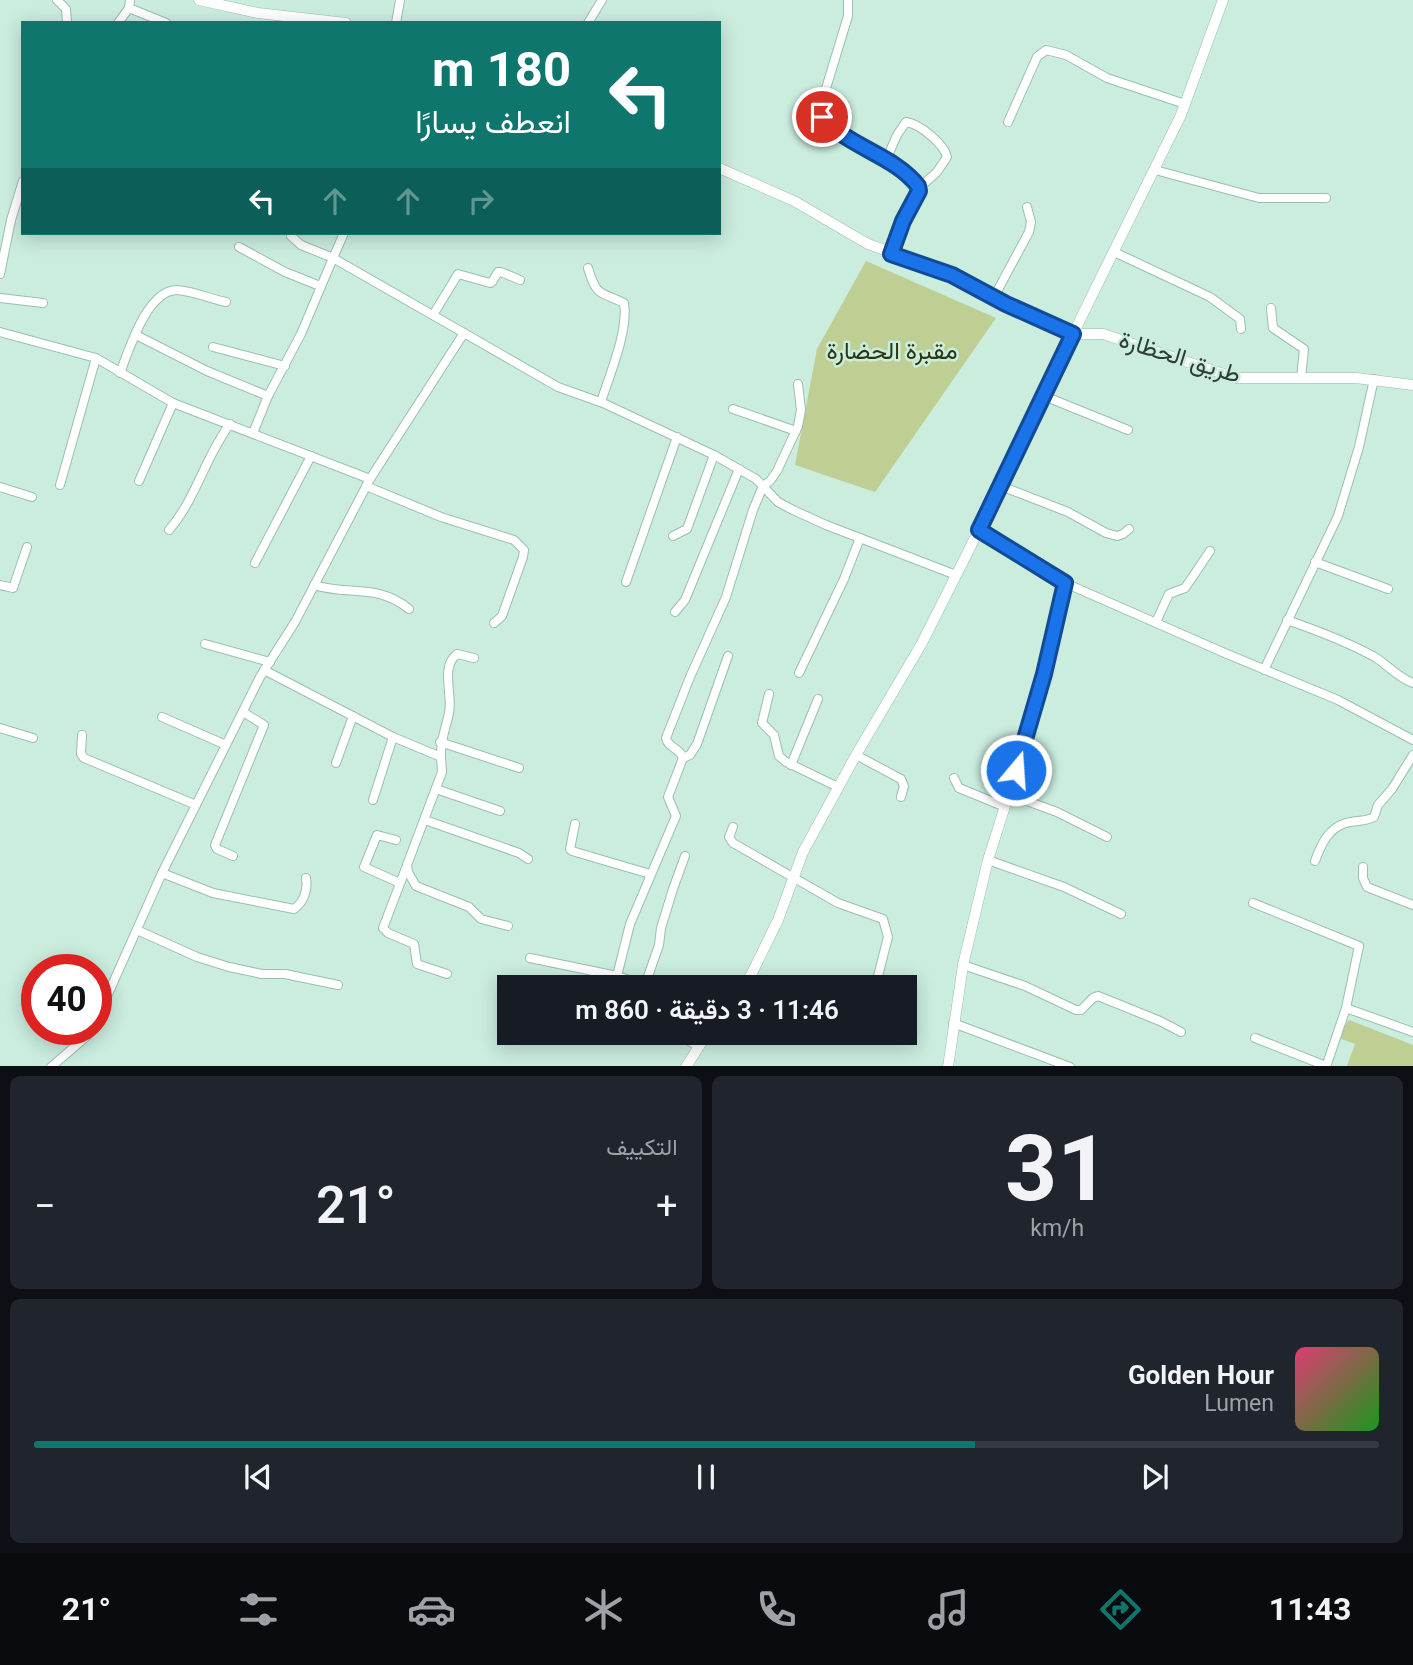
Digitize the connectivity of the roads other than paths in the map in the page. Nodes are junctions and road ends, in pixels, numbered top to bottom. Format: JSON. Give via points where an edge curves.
{"nodes":[{"id":1,"x":57,"y":0,"type":"edge"},
{"id":2,"x":199,"y":0,"type":"edge"},
{"id":3,"x":400,"y":0,"type":"edge"},
{"id":4,"x":602,"y":0,"type":"edge"},
{"id":5,"x":848,"y":0,"type":"edge"},
{"id":6,"x":1223,"y":0,"type":"edge"},
{"id":7,"x":130,"y":4,"type":"edge"},
{"id":8,"x":67,"y":21,"type":"edge"},
{"id":9,"x":119,"y":21,"type":"edge"},
{"id":10,"x":162,"y":21,"type":"edge"},
{"id":11,"x":328,"y":21,"type":"edge"},
{"id":12,"x":396,"y":21,"type":"edge"},
{"id":13,"x":589,"y":21,"type":"edge"},
{"id":14,"x":1185,"y":104,"type":"junction"},
{"id":15,"x":1008,"y":122,"type":"dead end"},
{"id":16,"x":886,"y":160,"type":"junction"},
{"id":17,"x":721,"y":169,"type":"edge"},
{"id":18,"x":1154,"y":170,"type":"junction"},
{"id":19,"x":919,"y":188,"type":"junction"},
{"id":20,"x":1326,"y":198,"type":"dead end"},
{"id":21,"x":20,"y":203,"type":"edge"},
{"id":22,"x":1027,"y":207,"type":"dead end"},
{"id":23,"x":343,"y":235,"type":"edge"},
{"id":24,"x":291,"y":236,"type":"dead end"},
{"id":25,"x":239,"y":247,"type":"dead end"},
{"id":26,"x":1114,"y":252,"type":"junction"},
{"id":27,"x":891,"y":254,"type":"junction"},
{"id":28,"x":333,"y":258,"type":"junction"},
{"id":29,"x":587,"y":268,"type":"dead end"},
{"id":30,"x":0,"y":274,"type":"edge"},
{"id":31,"x":520,"y":280,"type":"dead end"},
{"id":32,"x":320,"y":286,"type":"junction"},
{"id":33,"x":994,"y":297,"type":"junction"},
{"id":34,"x":0,"y":298,"type":"edge"},
{"id":35,"x":43,"y":303,"type":"dead end"},
{"id":36,"x":226,"y":303,"type":"dead end"},
{"id":37,"x":1271,"y":308,"type":"dead end"},
{"id":38,"x":433,"y":316,"type":"junction"},
{"id":39,"x":1241,"y":329,"type":"dead end"},
{"id":40,"x":0,"y":331,"type":"edge"},
{"id":41,"x":464,"y":333,"type":"junction"},
{"id":42,"x":1073,"y":334,"type":"junction"},
{"id":43,"x":136,"y":335,"type":"junction"},
{"id":44,"x":213,"y":347,"type":"dead end"},
{"id":45,"x":96,"y":358,"type":"junction"},
{"id":46,"x":285,"y":366,"type":"junction"},
{"id":47,"x":120,"y":373,"type":"junction"},
{"id":48,"x":1301,"y":378,"type":"junction"},
{"id":49,"x":1374,"y":379,"type":"junction"},
{"id":50,"x":798,"y":384,"type":"dead end"},
{"id":51,"x":1413,"y":386,"type":"edge"},
{"id":52,"x":268,"y":396,"type":"junction"},
{"id":53,"x":1044,"y":396,"type":"junction"},
{"id":54,"x":601,"y":402,"type":"junction"},
{"id":55,"x":173,"y":403,"type":"junction"},
{"id":56,"x":733,"y":408,"type":"dead end"},
{"id":57,"x":230,"y":424,"type":"junction"},
{"id":58,"x":1128,"y":430,"type":"dead end"},
{"id":59,"x":796,"y":431,"type":"junction"},
{"id":60,"x":253,"y":433,"type":"junction"},
{"id":61,"x":677,"y":437,"type":"junction"},
{"id":62,"x":714,"y":455,"type":"junction"},
{"id":63,"x":311,"y":456,"type":"junction"},
{"id":64,"x":739,"y":469,"type":"junction"},
{"id":65,"x":139,"y":481,"type":"dead end"},
{"id":66,"x":368,"y":482,"type":"junction"},
{"id":67,"x":60,"y":485,"type":"dead end"},
{"id":68,"x":0,"y":486,"type":"edge"},
{"id":69,"x":763,"y":486,"type":"junction"},
{"id":70,"x":1001,"y":486,"type":"junction"},
{"id":71,"x":32,"y":497,"type":"dead end"},
{"id":72,"x":1129,"y":529,"type":"dead end"},
{"id":73,"x":169,"y":530,"type":"dead end"},
{"id":74,"x":979,"y":530,"type":"junction"},
{"id":75,"x":673,"y":536,"type":"dead end"},
{"id":76,"x":860,"y":538,"type":"junction"},
{"id":77,"x":27,"y":547,"type":"dead end"},
{"id":78,"x":1210,"y":551,"type":"dead end"},
{"id":79,"x":1315,"y":562,"type":"junction"},
{"id":80,"x":255,"y":563,"type":"dead end"},
{"id":81,"x":957,"y":575,"type":"junction"},
{"id":82,"x":626,"y":582,"type":"dead end"},
{"id":83,"x":1065,"y":583,"type":"junction"},
{"id":84,"x":314,"y":584,"type":"junction"},
{"id":85,"x":0,"y":585,"type":"edge"},
{"id":86,"x":1388,"y":589,"type":"dead end"},
{"id":87,"x":409,"y":609,"type":"dead end"},
{"id":88,"x":675,"y":612,"type":"dead end"},
{"id":89,"x":1287,"y":620,"type":"junction"},
{"id":90,"x":1156,"y":622,"type":"junction"},
{"id":91,"x":494,"y":623,"type":"dead end"},
{"id":92,"x":205,"y":643,"type":"dead end"},
{"id":93,"x":728,"y":656,"type":"dead end"},
{"id":94,"x":474,"y":658,"type":"dead end"},
{"id":95,"x":270,"y":662,"type":"junction"},
{"id":96,"x":264,"y":670,"type":"junction"},
{"id":97,"x":1264,"y":670,"type":"junction"},
{"id":98,"x":799,"y":673,"type":"dead end"},
{"id":99,"x":1413,"y":683,"type":"edge"},
{"id":100,"x":769,"y":694,"type":"dead end"},
{"id":101,"x":818,"y":699,"type":"dead end"},
{"id":102,"x":243,"y":712,"type":"junction"},
{"id":103,"x":352,"y":716,"type":"junction"},
{"id":104,"x":162,"y":717,"type":"dead end"},
{"id":105,"x":0,"y":728,"type":"edge"},
{"id":106,"x":82,"y":735,"type":"dead end"},
{"id":107,"x":393,"y":737,"type":"junction"},
{"id":108,"x":33,"y":738,"type":"dead end"},
{"id":109,"x":1413,"y":740,"type":"edge"},
{"id":110,"x":440,"y":742,"type":"junction"},
{"id":111,"x":226,"y":745,"type":"junction"},
{"id":112,"x":856,"y":755,"type":"junction"},
{"id":113,"x":1413,"y":755,"type":"edge"},
{"id":114,"x":441,"y":757,"type":"junction"},
{"id":115,"x":682,"y":758,"type":"junction"},
{"id":116,"x":336,"y":763,"type":"dead end"},
{"id":117,"x":791,"y":765,"type":"junction"},
{"id":118,"x":519,"y":768,"type":"dead end"},
{"id":119,"x":1402,"y":771,"type":"junction"},
{"id":120,"x":1413,"y":776,"type":"edge"},
{"id":121,"x":954,"y":778,"type":"dead end"},
{"id":122,"x":838,"y":787,"type":"junction"},
{"id":123,"x":436,"y":789,"type":"junction"},
{"id":124,"x":1008,"y":794,"type":"junction"},
{"id":125,"x":901,"y":797,"type":"dead end"},
{"id":126,"x":373,"y":800,"type":"dead end"},
{"id":127,"x":196,"y":805,"type":"junction"},
{"id":128,"x":1003,"y":806,"type":"junction"},
{"id":129,"x":500,"y":811,"type":"dead end"},
{"id":130,"x":425,"y":820,"type":"junction"},
{"id":131,"x":575,"y":824,"type":"dead end"},
{"id":132,"x":733,"y":827,"type":"dead end"},
{"id":133,"x":1107,"y":837,"type":"dead end"},
{"id":134,"x":396,"y":840,"type":"dead end"},
{"id":135,"x":233,"y":856,"type":"dead end"},
{"id":136,"x":685,"y":856,"type":"dead end"},
{"id":137,"x":528,"y":859,"type":"dead end"},
{"id":138,"x":988,"y":860,"type":"junction"},
{"id":139,"x":1315,"y":861,"type":"dead end"},
{"id":140,"x":407,"y":865,"type":"junction"},
{"id":141,"x":1363,"y":867,"type":"dead end"},
{"id":142,"x":162,"y":873,"type":"junction"},
{"id":143,"x":650,"y":874,"type":"junction"},
{"id":144,"x":306,"y":877,"type":"dead end"},
{"id":145,"x":793,"y":877,"type":"junction"},
{"id":146,"x":400,"y":883,"type":"junction"},
{"id":147,"x":1254,"y":903,"type":"dead end"},
{"id":148,"x":1413,"y":905,"type":"edge"},
{"id":149,"x":1121,"y":914,"type":"dead end"},
{"id":150,"x":508,"y":926,"type":"dead end"},
{"id":151,"x":136,"y":930,"type":"junction"},
{"id":152,"x":530,"y":958,"type":"dead end"},
{"id":153,"x":963,"y":965,"type":"junction"},
{"id":154,"x":447,"y":974,"type":"dead end"},
{"id":155,"x":612,"y":975,"type":"edge"},
{"id":156,"x":617,"y":975,"type":"edge"},
{"id":157,"x":651,"y":975,"type":"edge"},
{"id":158,"x":749,"y":975,"type":"edge"},
{"id":159,"x":878,"y":975,"type":"edge"},
{"id":160,"x":112,"y":985,"type":"edge"},
{"id":161,"x":338,"y":985,"type":"dead end"},
{"id":162,"x":1346,"y":1008,"type":"junction"},
{"id":163,"x":953,"y":1023,"type":"junction"},
{"id":164,"x":1181,"y":1032,"type":"dead end"},
{"id":165,"x":1413,"y":1032,"type":"edge"},
{"id":166,"x":1255,"y":1038,"type":"dead end"},
{"id":167,"x":76,"y":1045,"type":"edge"},
{"id":168,"x":698,"y":1046,"type":"edge"},
{"id":169,"x":51,"y":1066,"type":"edge"},
{"id":170,"x":686,"y":1066,"type":"edge"},
{"id":171,"x":948,"y":1066,"type":"edge"},
{"id":172,"x":1070,"y":1066,"type":"edge"},
{"id":173,"x":1326,"y":1066,"type":"edge"}],
"edges":[{"from":1,"to":8,"type":"street"},
{"from":2,"to":11,"type":"street"},
{"from":3,"to":12,"type":"street"},
{"from":4,"to":13,"type":"street"},
{"from":5,"to":16,"type":"street","via":[[848,16],[820,112],[837,130]]},
{"from":6,"to":14,"type":"street"},
{"from":7,"to":9,"type":"street"},
{"from":7,"to":10,"type":"street"},
{"from":14,"to":15,"type":"street","via":[[1107,78],[1066,55],[1046,50],[1037,57]]},
{"from":14,"to":18,"type":"street"},
{"from":16,"to":19,"type":"street"},
{"from":16,"to":19,"type":"street","via":[[906,122],[915,124],[947,157]]},
{"from":17,"to":27,"type":"street","via":[[785,197]]},
{"from":18,"to":20,"type":"street","via":[[1259,198]]},
{"from":18,"to":26,"type":"street"},
{"from":19,"to":27,"type":"street"},
{"from":21,"to":30,"type":"street"},
{"from":22,"to":33,"type":"street","via":[[1029,232]]},
{"from":23,"to":28,"type":"street"},
{"from":24,"to":28,"type":"street"},
{"from":25,"to":32,"type":"street"},
{"from":26,"to":39,"type":"street","via":[[1210,297],[1240,318]]},
{"from":26,"to":42,"type":"street"},
{"from":27,"to":33,"type":"street","via":[[952,275]]},
{"from":28,"to":32,"type":"street"},
{"from":28,"to":38,"type":"street"},
{"from":29,"to":54,"type":"street","via":[[603,296],[624,303],[625,309]]},
{"from":31,"to":38,"type":"street","via":[[501,272],[490,283],[458,274]]},
{"from":32,"to":46,"type":"street"},
{"from":33,"to":42,"type":"street"},
{"from":34,"to":35,"type":"street"},
{"from":36,"to":43,"type":"street","via":[[177,290],[165,292],[156,299]]},
{"from":37,"to":48,"type":"street","via":[[1276,331],[1305,351]]},
{"from":38,"to":41,"type":"street"},
{"from":40,"to":45,"type":"street"},
{"from":41,"to":54,"type":"street","via":[[558,387]]},
{"from":41,"to":66,"type":"street"},
{"from":42,"to":48,"type":"street","name":"طريق الحظارة","via":[[1103,334],[1236,377]]},
{"from":42,"to":53,"type":"street"},
{"from":43,"to":47,"type":"street"},
{"from":43,"to":52,"type":"street","via":[[186,362]]},
{"from":44,"to":46,"type":"street"},
{"from":45,"to":47,"type":"street"},
{"from":45,"to":67,"type":"street"},
{"from":46,"to":52,"type":"street"},
{"from":47,"to":55,"type":"street"},
{"from":48,"to":49,"type":"street","name":"طريق الحظارة"},
{"from":49,"to":51,"type":"street","name":"طريق الحظارة"},
{"from":49,"to":79,"type":"street","via":[[1338,516]]},
{"from":50,"to":59,"type":"street","via":[[801,410]]},
{"from":52,"to":60,"type":"street"},
{"from":53,"to":58,"type":"street"},
{"from":53,"to":70,"type":"street"},
{"from":54,"to":61,"type":"street"},
{"from":55,"to":57,"type":"street"},
{"from":55,"to":65,"type":"street"},
{"from":56,"to":59,"type":"street"},
{"from":57,"to":60,"type":"street"},
{"from":57,"to":73,"type":"street"},
{"from":59,"to":69,"type":"street","via":[[774,476]]},
{"from":60,"to":63,"type":"street"},
{"from":61,"to":62,"type":"street"},
{"from":61,"to":82,"type":"street"},
{"from":62,"to":64,"type":"street"},
{"from":62,"to":75,"type":"street","via":[[686,531]]},
{"from":63,"to":66,"type":"street"},
{"from":63,"to":80,"type":"street"},
{"from":64,"to":69,"type":"street"},
{"from":64,"to":88,"type":"street","via":[[685,600]]},
{"from":66,"to":84,"type":"street"},
{"from":66,"to":91,"type":"street","via":[[440,517],[521,545],[523,557],[502,616]]},
{"from":68,"to":71,"type":"street"},
{"from":69,"to":76,"type":"street","via":[[784,506]]},
{"from":69,"to":115,"type":"street","via":[[726,597],[666,738]]},
{"from":70,"to":72,"type":"street","via":[[1068,512],[1106,533],[1117,536]]},
{"from":70,"to":74,"type":"street"},
{"from":74,"to":81,"type":"street"},
{"from":74,"to":83,"type":"street"},
{"from":76,"to":81,"type":"street"},
{"from":76,"to":98,"type":"street"},
{"from":77,"to":85,"type":"street","via":[[15,585],[11,589]]},
{"from":78,"to":90,"type":"street","via":[[1185,588],[1169,594]]},
{"from":79,"to":86,"type":"street"},
{"from":79,"to":89,"type":"street"},
{"from":81,"to":112,"type":"street"},
{"from":83,"to":90,"type":"street"},
{"from":83,"to":124,"type":"street","via":[[1037,701]]},
{"from":84,"to":87,"type":"street","via":[[381,593]]},
{"from":84,"to":95,"type":"street"},
{"from":89,"to":97,"type":"street"},
{"from":89,"to":99,"type":"street","via":[[1351,645]]},
{"from":90,"to":97,"type":"street"},
{"from":92,"to":95,"type":"street"},
{"from":93,"to":115,"type":"street","via":[[697,744]]},
{"from":94,"to":110,"type":"street","via":[[460,653],[452,660],[450,712]]},
{"from":95,"to":96,"type":"street"},
{"from":96,"to":102,"type":"street"},
{"from":96,"to":103,"type":"street"},
{"from":97,"to":109,"type":"street","via":[[1357,709]]},
{"from":100,"to":117,"type":"street","via":[[762,723],[776,737],[779,756]]},
{"from":101,"to":117,"type":"street"},
{"from":102,"to":111,"type":"street"},
{"from":102,"to":135,"type":"street","via":[[264,725],[215,845]]},
{"from":103,"to":107,"type":"street"},
{"from":103,"to":116,"type":"street"},
{"from":104,"to":111,"type":"street"},
{"from":105,"to":108,"type":"street"},
{"from":106,"to":127,"type":"street","via":[[84,758]]},
{"from":107,"to":114,"type":"street"},
{"from":107,"to":126,"type":"street"},
{"from":110,"to":114,"type":"street"},
{"from":110,"to":118,"type":"street"},
{"from":111,"to":127,"type":"street"},
{"from":112,"to":122,"type":"street"},
{"from":112,"to":125,"type":"street","via":[[901,779]]},
{"from":113,"to":119,"type":"street"},
{"from":114,"to":123,"type":"street","via":[[443,767]]},
{"from":115,"to":143,"type":"street","via":[[668,797],[676,815]]},
{"from":117,"to":122,"type":"street"},
{"from":119,"to":120,"type":"street"},
{"from":119,"to":139,"type":"street","via":[[1374,817],[1334,829]]},
{"from":121,"to":128,"type":"street","via":[[959,788]]},
{"from":122,"to":145,"type":"street"},
{"from":123,"to":129,"type":"street"},
{"from":123,"to":130,"type":"street"},
{"from":124,"to":128,"type":"street"},
{"from":124,"to":133,"type":"street"},
{"from":127,"to":142,"type":"street"},
{"from":128,"to":138,"type":"street"},
{"from":130,"to":137,"type":"street"},
{"from":130,"to":140,"type":"street"},
{"from":131,"to":143,"type":"street","via":[[572,851]]},
{"from":132,"to":145,"type":"street","via":[[730,841]]},
{"from":134,"to":146,"type":"street","via":[[377,835],[364,867]]},
{"from":136,"to":157,"type":"street"},
{"from":138,"to":149,"type":"street","via":[[1055,883]]},
{"from":138,"to":153,"type":"street"},
{"from":140,"to":146,"type":"street"},
{"from":140,"to":150,"type":"street","via":[[416,886],[469,907],[481,919]]},
{"from":141,"to":148,"type":"street","via":[[1367,887]]},
{"from":142,"to":144,"type":"street","via":[[213,893],[294,909],[303,901]]},
{"from":142,"to":151,"type":"street"},
{"from":143,"to":156,"type":"street","via":[[630,923]]},
{"from":145,"to":158,"type":"street","via":[[768,942]]},
{"from":145,"to":159,"type":"street","via":[[838,903],[884,920],[888,937]]},
{"from":146,"to":154,"type":"street","via":[[385,930],[414,944],[417,964]]},
{"from":147,"to":162,"type":"street","via":[[1359,946]]},
{"from":151,"to":160,"type":"street"},
{"from":151,"to":161,"type":"street","via":[[229,967]]},
{"from":152,"to":155,"type":"street"},
{"from":153,"to":163,"type":"street"},
{"from":153,"to":164,"type":"street","via":[[1076,1010],[1098,996]]},
{"from":162,"to":165,"type":"street"},
{"from":162,"to":173,"type":"street"},
{"from":163,"to":171,"type":"street"},
{"from":163,"to":172,"type":"street"},
{"from":166,"to":173,"type":"street"},
{"from":167,"to":169,"type":"street"},
{"from":168,"to":170,"type":"street"}]}
